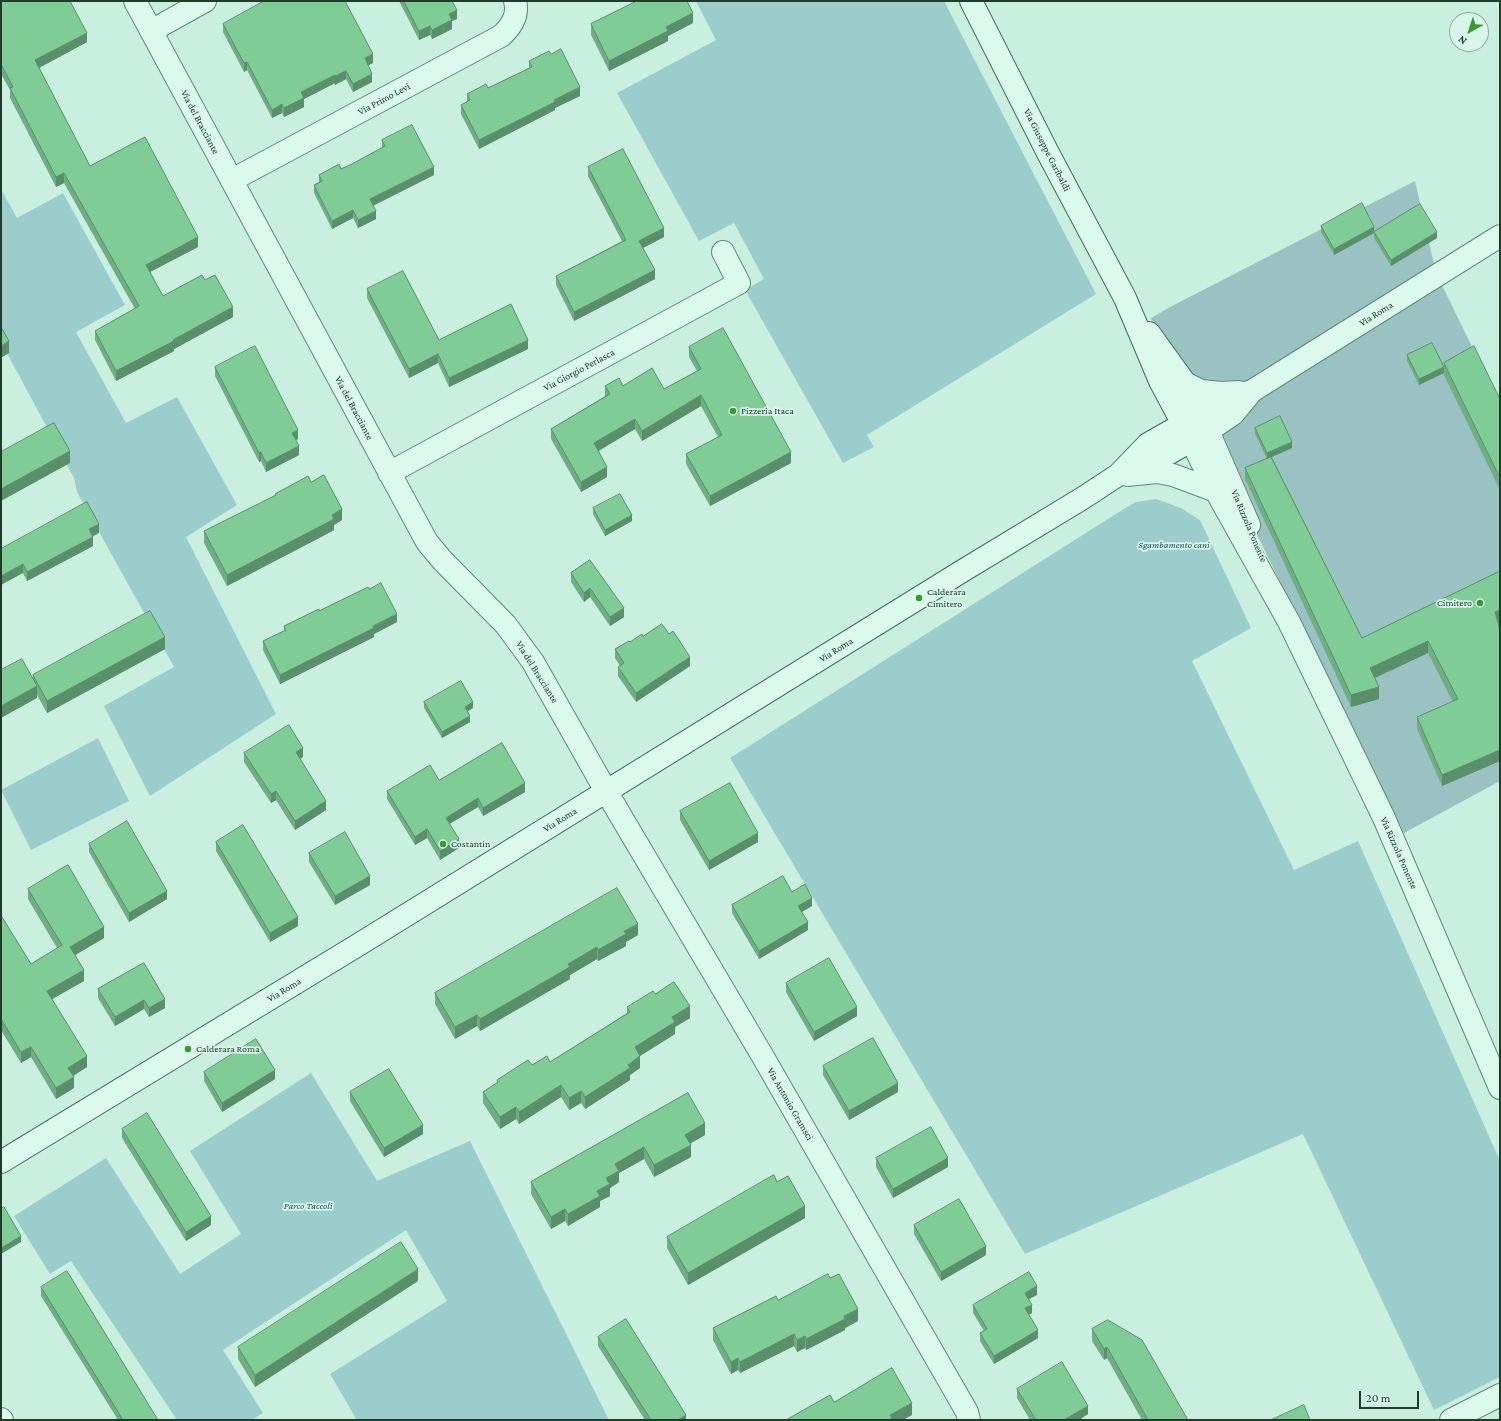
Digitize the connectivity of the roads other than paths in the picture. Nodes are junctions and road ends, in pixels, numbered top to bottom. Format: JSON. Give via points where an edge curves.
{"nodes":[{"id":1,"x":135,"y":1,"type":"edge"},
{"id":2,"x":205,"y":1,"type":"edge"},
{"id":3,"x":516,"y":1,"type":"edge"},
{"id":4,"x":972,"y":1,"type":"edge"},
{"id":5,"x":152,"y":31,"type":"junction"},
{"id":6,"x":232,"y":180,"type":"junction"},
{"id":7,"x":1500,"y":236,"type":"edge"},
{"id":8,"x":723,"y":252,"type":"dead end"},
{"id":9,"x":1124,"y":298,"type":"junction"},
{"id":10,"x":1185,"y":383,"type":"junction"},
{"id":11,"x":1252,"y":391,"type":"junction"},
{"id":12,"x":1195,"y":428,"type":"junction"},
{"id":13,"x":389,"y":473,"type":"junction"},
{"id":14,"x":1118,"y":475,"type":"junction"},
{"id":15,"x":1216,"y":491,"type":"junction"},
{"id":16,"x":1289,"y":622,"type":"junction"},
{"id":17,"x":606,"y":791,"type":"junction"},
{"id":18,"x":1500,"y":1088,"type":"edge"},
{"id":19,"x":1,"y":1162,"type":"edge"},
{"id":20,"x":1500,"y":1395,"type":"edge"},
{"id":21,"x":969,"y":1420,"type":"edge"},
{"id":22,"x":1451,"y":1420,"type":"edge"}],
"edges":[{"from":1,"to":5,"type":"street","name":"Via del Bracciante"},
{"from":2,"to":5,"type":"street"},
{"from":3,"to":6,"type":"street","name":"Via Primo Levi","via":[[516,16],[510,28],[501,36]]},
{"from":4,"to":9,"type":"street","name":"Via Giuseppe Garibaldi"},
{"from":5,"to":6,"type":"street","name":"Via del Bracciante"},
{"from":6,"to":13,"type":"street","name":"Via del Bracciante"},
{"from":7,"to":11,"type":"street","name":"Via Roma"},
{"from":8,"to":13,"type":"street","name":"Via Giorgio Perlasca","via":[[739,283]]},
{"from":9,"to":10,"type":"street","name":"Via Giuseppe Garibaldi"},
{"from":9,"to":12,"type":"street","name":"Via Giuseppe Garibaldi","via":[[1160,381]]},
{"from":10,"to":11,"type":"street","name":"Via Roma","via":[[1201,391]]},
{"from":10,"to":12,"type":"street","name":"Via Giuseppe Garibaldi"},
{"from":11,"to":12,"type":"street","name":"Via Roma","via":[[1225,400]]},
{"from":12,"to":14,"type":"street","name":"Via Roma","via":[[1148,444]]},
{"from":12,"to":15,"type":"street","name":"Via Rizzola Ponente"},
{"from":12,"to":16,"type":"street","name":"Via Rizzola Ponente","via":[[1233,486]]},
{"from":13,"to":17,"type":"street","name":"Via del Bracciante","via":[[427,542],[520,642]]},
{"from":14,"to":15,"type":"street","name":"Via Roma","via":[[1157,472],[1186,479]]},
{"from":14,"to":17,"type":"street","name":"Via Roma"},
{"from":15,"to":16,"type":"street","name":"Via Rizzola Ponente"},
{"from":16,"to":18,"type":"street","name":"Via Rizzola Ponente","via":[[1390,829]]},
{"from":17,"to":19,"type":"street","name":"Via Roma"},
{"from":17,"to":21,"type":"street","name":"Via Antonio Gramsci","via":[[762,1055],[967,1412]]},
{"from":20,"to":22,"type":"street"}]}
